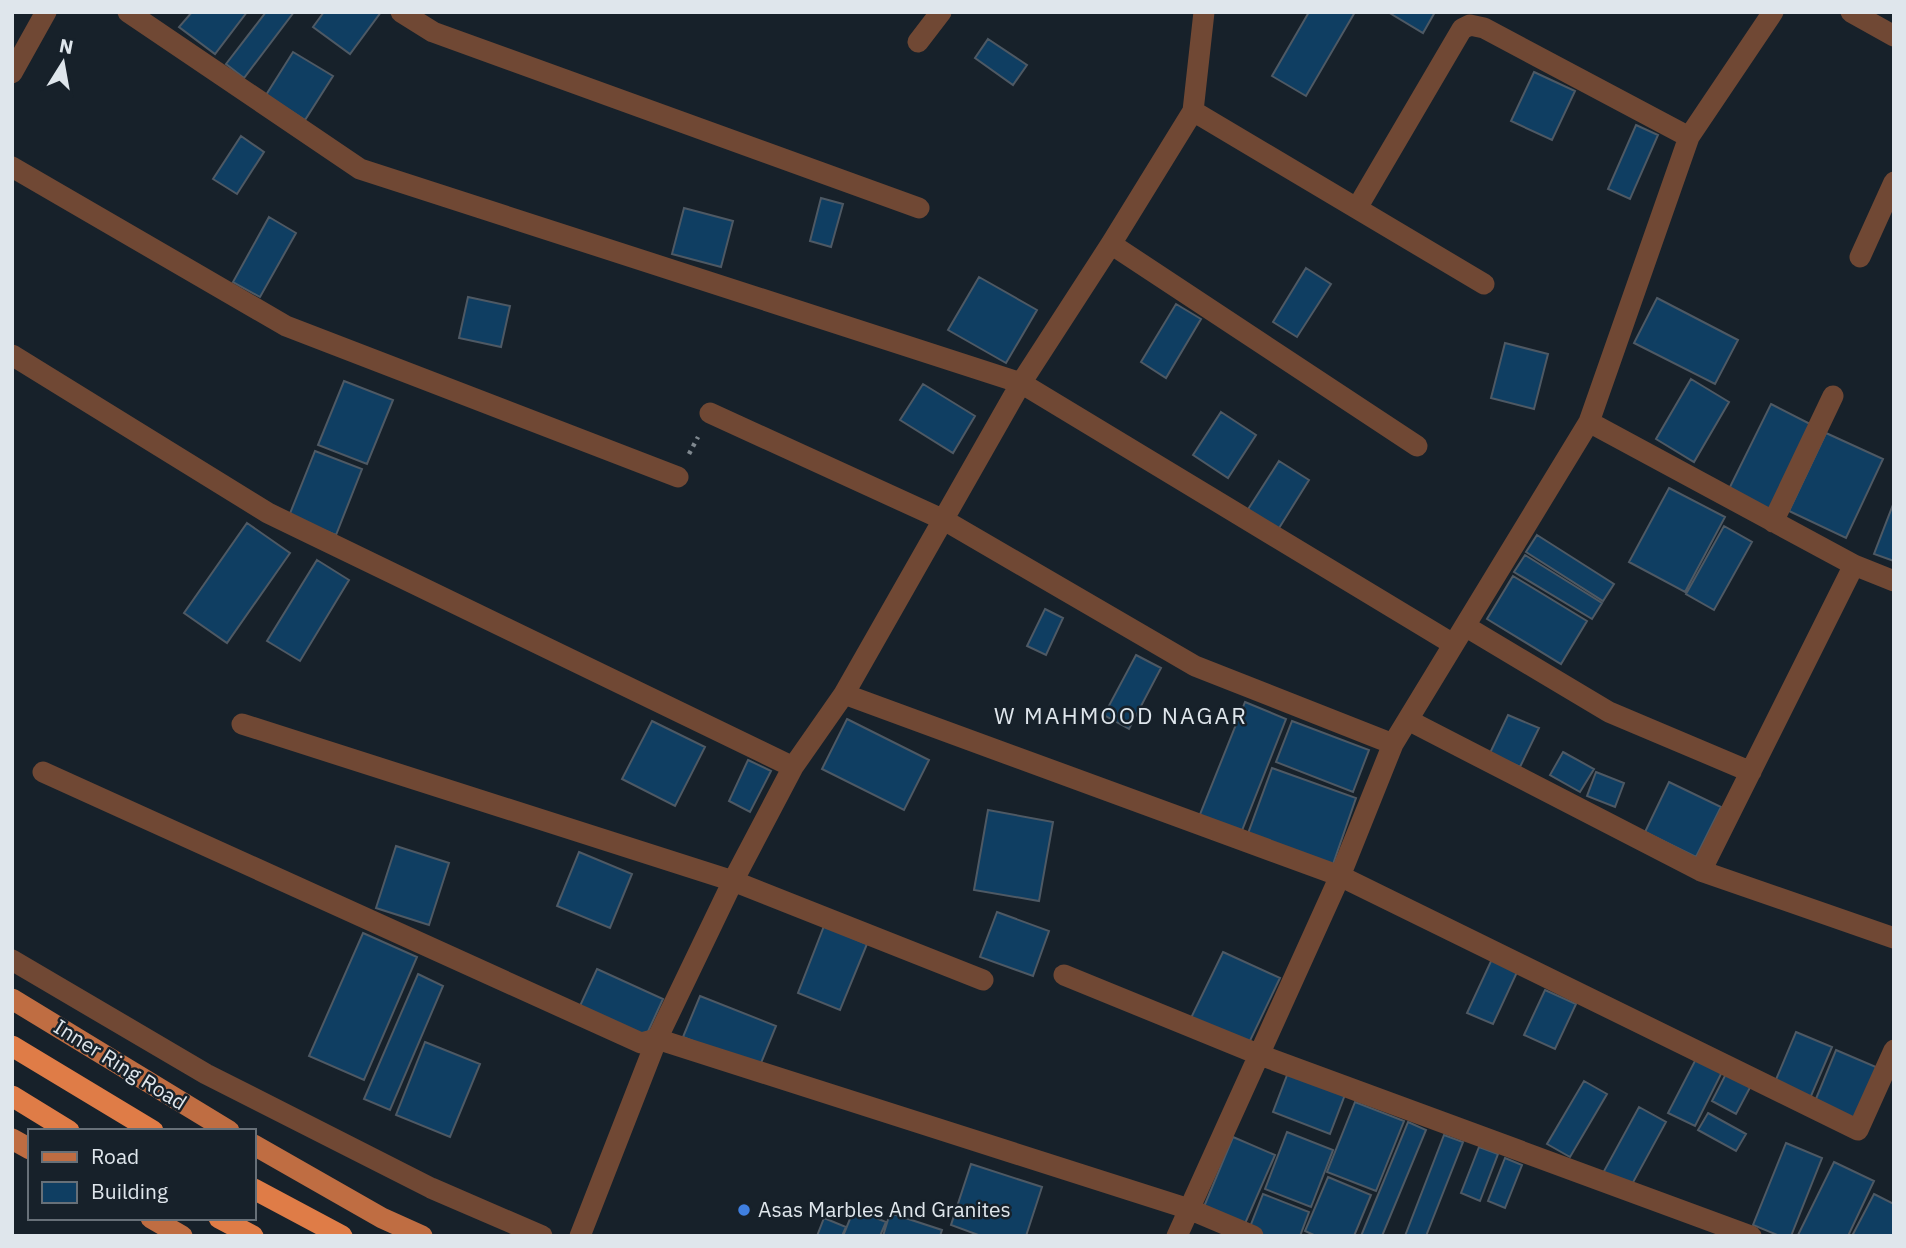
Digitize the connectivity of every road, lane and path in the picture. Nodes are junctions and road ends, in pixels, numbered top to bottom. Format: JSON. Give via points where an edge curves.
{"nodes":[{"id":1,"x":46,"y":12,"type":"edge"},
{"id":2,"x":128,"y":12,"type":"edge"},
{"id":3,"x":401,"y":12,"type":"edge"},
{"id":4,"x":941,"y":12,"type":"edge"},
{"id":5,"x":1204,"y":12,"type":"edge"},
{"id":6,"x":1773,"y":12,"type":"edge"},
{"id":7,"x":1851,"y":12,"type":"edge"},
{"id":8,"x":1894,"y":36,"type":"edge"},
{"id":9,"x":918,"y":42,"type":"dead end"},
{"id":10,"x":12,"y":73,"type":"edge"},
{"id":11,"x":1193,"y":111,"type":"junction"},
{"id":12,"x":1689,"y":137,"type":"junction"},
{"id":13,"x":12,"y":167,"type":"edge"},
{"id":14,"x":1894,"y":182,"type":"edge"},
{"id":15,"x":919,"y":208,"type":"dead end"},
{"id":16,"x":1357,"y":208,"type":"junction"},
{"id":17,"x":1111,"y":244,"type":"junction"},
{"id":18,"x":1860,"y":257,"type":"dead end"},
{"id":19,"x":1484,"y":284,"type":"dead end"},
{"id":20,"x":12,"y":355,"type":"edge"},
{"id":21,"x":1021,"y":383,"type":"junction"},
{"id":22,"x":1833,"y":396,"type":"dead end"},
{"id":23,"x":710,"y":413,"type":"joint"},
{"id":24,"x":1589,"y":422,"type":"junction"},
{"id":25,"x":1417,"y":446,"type":"dead end"},
{"id":26,"x":678,"y":477,"type":"joint"},
{"id":27,"x":944,"y":520,"type":"junction"},
{"id":28,"x":1773,"y":522,"type":"junction"},
{"id":29,"x":1854,"y":565,"type":"junction"},
{"id":30,"x":1894,"y":582,"type":"edge"},
{"id":31,"x":1459,"y":635,"type":"junction"},
{"id":32,"x":844,"y":694,"type":"junction"},
{"id":33,"x":1408,"y":720,"type":"junction"},
{"id":34,"x":242,"y":724,"type":"dead end"},
{"id":35,"x":1393,"y":744,"type":"junction"},
{"id":36,"x":793,"y":767,"type":"junction"},
{"id":37,"x":43,"y":772,"type":"dead end"},
{"id":38,"x":1751,"y":772,"type":"junction"},
{"id":39,"x":1701,"y":871,"type":"junction"},
{"id":40,"x":1340,"y":876,"type":"junction"},
{"id":41,"x":733,"y":881,"type":"junction"},
{"id":42,"x":1894,"y":938,"type":"edge"},
{"id":43,"x":12,"y":960,"type":"edge"},
{"id":44,"x":1064,"y":975,"type":"dead end"},
{"id":45,"x":983,"y":980,"type":"dead end"},
{"id":46,"x":12,"y":999,"type":"edge"},
{"id":47,"x":657,"y":1038,"type":"junction"},
{"id":48,"x":12,"y":1046,"type":"edge"},
{"id":49,"x":1894,"y":1050,"type":"edge"},
{"id":50,"x":1260,"y":1055,"type":"junction"},
{"id":51,"x":12,"y":1096,"type":"edge"},
{"id":52,"x":66,"y":1129,"type":"edge"},
{"id":53,"x":150,"y":1129,"type":"edge"},
{"id":54,"x":226,"y":1129,"type":"edge"},
{"id":55,"x":12,"y":1139,"type":"edge"},
{"id":56,"x":256,"y":1146,"type":"edge"},
{"id":57,"x":28,"y":1148,"type":"edge"},
{"id":58,"x":256,"y":1190,"type":"edge"},
{"id":59,"x":1189,"y":1209,"type":"junction"},
{"id":60,"x":154,"y":1220,"type":"edge"},
{"id":61,"x":223,"y":1220,"type":"edge"},
{"id":62,"x":182,"y":1236,"type":"edge"},
{"id":63,"x":253,"y":1236,"type":"edge"},
{"id":64,"x":342,"y":1236,"type":"edge"},
{"id":65,"x":422,"y":1236,"type":"edge"},
{"id":66,"x":542,"y":1236,"type":"edge"},
{"id":67,"x":580,"y":1236,"type":"edge"},
{"id":68,"x":1177,"y":1236,"type":"edge"},
{"id":69,"x":1254,"y":1236,"type":"edge"},
{"id":70,"x":1751,"y":1236,"type":"edge"}],
"edges":[{"from":1,"to":10,"type":"street"},
{"from":2,"to":21,"type":"street","via":[[360,169]]},
{"from":3,"to":15,"type":"street","via":[[433,32]]},
{"from":4,"to":9,"type":"street"},
{"from":5,"to":11,"type":"street"},
{"from":6,"to":12,"type":"street"},
{"from":7,"to":8,"type":"street"},
{"from":11,"to":16,"type":"street"},
{"from":11,"to":17,"type":"street"},
{"from":12,"to":16,"type":"street","via":[[1484,28],[1470,25],[1462,29]]},
{"from":12,"to":24,"type":"street"},
{"from":13,"to":26,"type":"street","via":[[286,326]]},
{"from":14,"to":18,"type":"street"},
{"from":16,"to":19,"type":"street"},
{"from":17,"to":21,"type":"street"},
{"from":17,"to":25,"type":"street"},
{"from":20,"to":36,"type":"street","via":[[268,513]]},
{"from":21,"to":27,"type":"street"},
{"from":21,"to":31,"type":"street"},
{"from":22,"to":28,"type":"street"},
{"from":23,"to":26,"type":"path"},
{"from":23,"to":27,"type":"street"},
{"from":24,"to":28,"type":"street"},
{"from":24,"to":31,"type":"street"},
{"from":27,"to":32,"type":"street"},
{"from":27,"to":35,"type":"street","via":[[1195,666]]},
{"from":28,"to":29,"type":"street"},
{"from":29,"to":30,"type":"street"},
{"from":29,"to":38,"type":"street"},
{"from":31,"to":33,"type":"street"},
{"from":31,"to":38,"type":"street","via":[[1609,712]]},
{"from":32,"to":36,"type":"street"},
{"from":32,"to":40,"type":"street"},
{"from":33,"to":35,"type":"street"},
{"from":33,"to":39,"type":"street"},
{"from":34,"to":41,"type":"street"},
{"from":35,"to":40,"type":"street"},
{"from":36,"to":41,"type":"street"},
{"from":37,"to":47,"type":"street","via":[[641,1043]]},
{"from":38,"to":39,"type":"street"},
{"from":39,"to":42,"type":"street"},
{"from":40,"to":49,"type":"street","via":[[1858,1130]]},
{"from":40,"to":50,"type":"street"},
{"from":41,"to":45,"type":"street"},
{"from":41,"to":47,"type":"street"},
{"from":43,"to":66,"type":"street","via":[[206,1074],[431,1188]]},
{"from":44,"to":50,"type":"street"},
{"from":46,"to":54,"type":"main road","name":"Inner Ring Road"},
{"from":47,"to":59,"type":"street"},
{"from":47,"to":67,"type":"street"},
{"from":48,"to":53,"type":"highway"},
{"from":50,"to":59,"type":"street"},
{"from":50,"to":70,"type":"street"},
{"from":51,"to":52,"type":"highway"},
{"from":55,"to":57,"type":"main road"},
{"from":56,"to":65,"type":"main road"},
{"from":58,"to":64,"type":"highway"},
{"from":59,"to":68,"type":"street"},
{"from":59,"to":69,"type":"street"},
{"from":60,"to":62,"type":"main road"},
{"from":61,"to":63,"type":"highway"}]}
